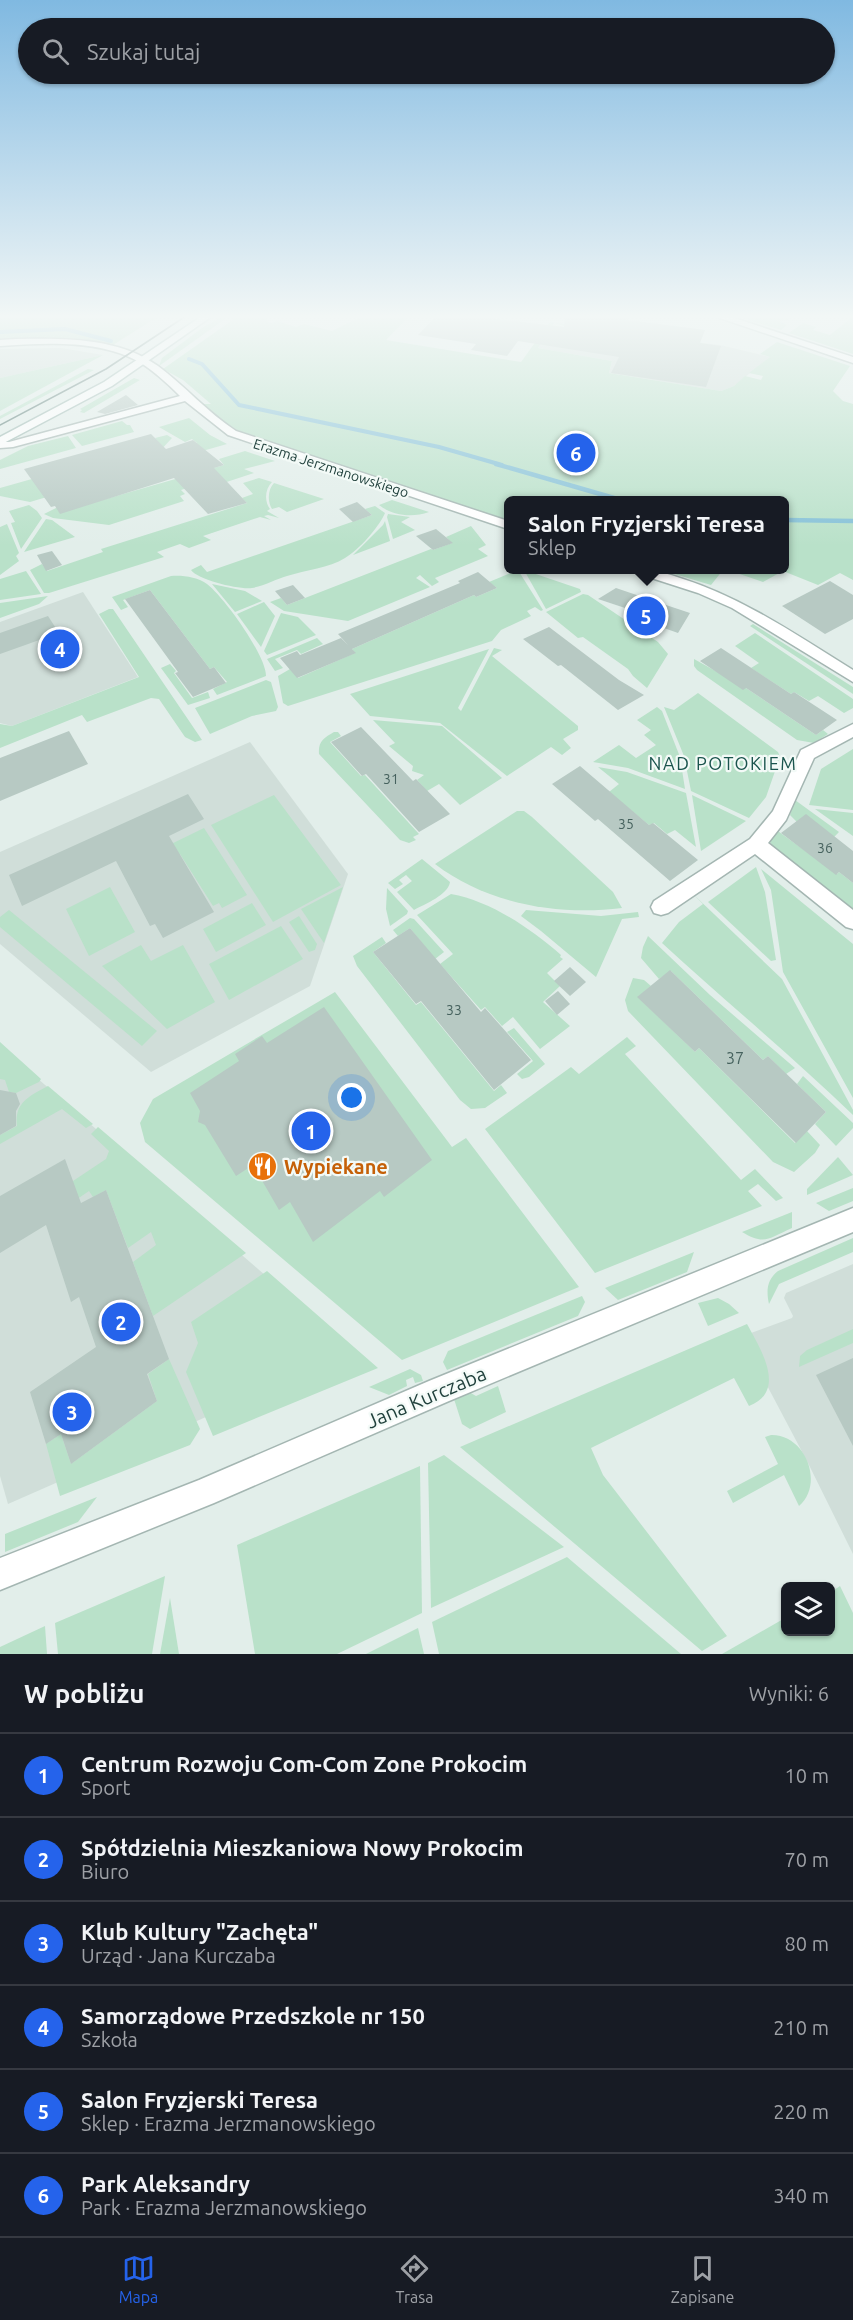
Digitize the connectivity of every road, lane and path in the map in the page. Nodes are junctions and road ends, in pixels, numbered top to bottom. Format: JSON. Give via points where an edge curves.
{"nodes":[{"id":1,"x":96,"y":391,"type":"edge"},
{"id":2,"x":179,"y":391,"type":"edge"},
{"id":3,"x":186,"y":397,"type":"junction"},
{"id":4,"x":0,"y":444,"type":"edge"},
{"id":5,"x":504,"y":524,"type":"edge"},
{"id":6,"x":654,"y":574,"type":"edge"},
{"id":7,"x":853,"y":677,"type":"edge"},
{"id":8,"x":853,"y":730,"type":"edge"},
{"id":9,"x":756,"y":844,"type":"junction"},
{"id":10,"x":661,"y":907,"type":"dead end"},
{"id":11,"x":853,"y":921,"type":"edge"},
{"id":12,"x":853,"y":1220,"type":"edge"},
{"id":13,"x":0,"y":1575,"type":"edge"}],
"edges":[{"from":1,"to":4,"type":"street"},
{"from":2,"to":3,"type":"street","name":"Erazma Jerzmanowskiego"},
{"from":3,"to":4,"type":"street","via":[[18,443]]},
{"from":3,"to":5,"type":"street","name":"Erazma Jerzmanowskiego","via":[[223,428],[246,440]]},
{"from":6,"to":7,"type":"street","via":[[737,604]]},
{"from":8,"to":9,"type":"street","via":[[807,754],[780,815]]},
{"from":9,"to":10,"type":"street"},
{"from":9,"to":11,"type":"street"},
{"from":12,"to":13,"type":"street","name":"Jana Kurczaba"}]}
